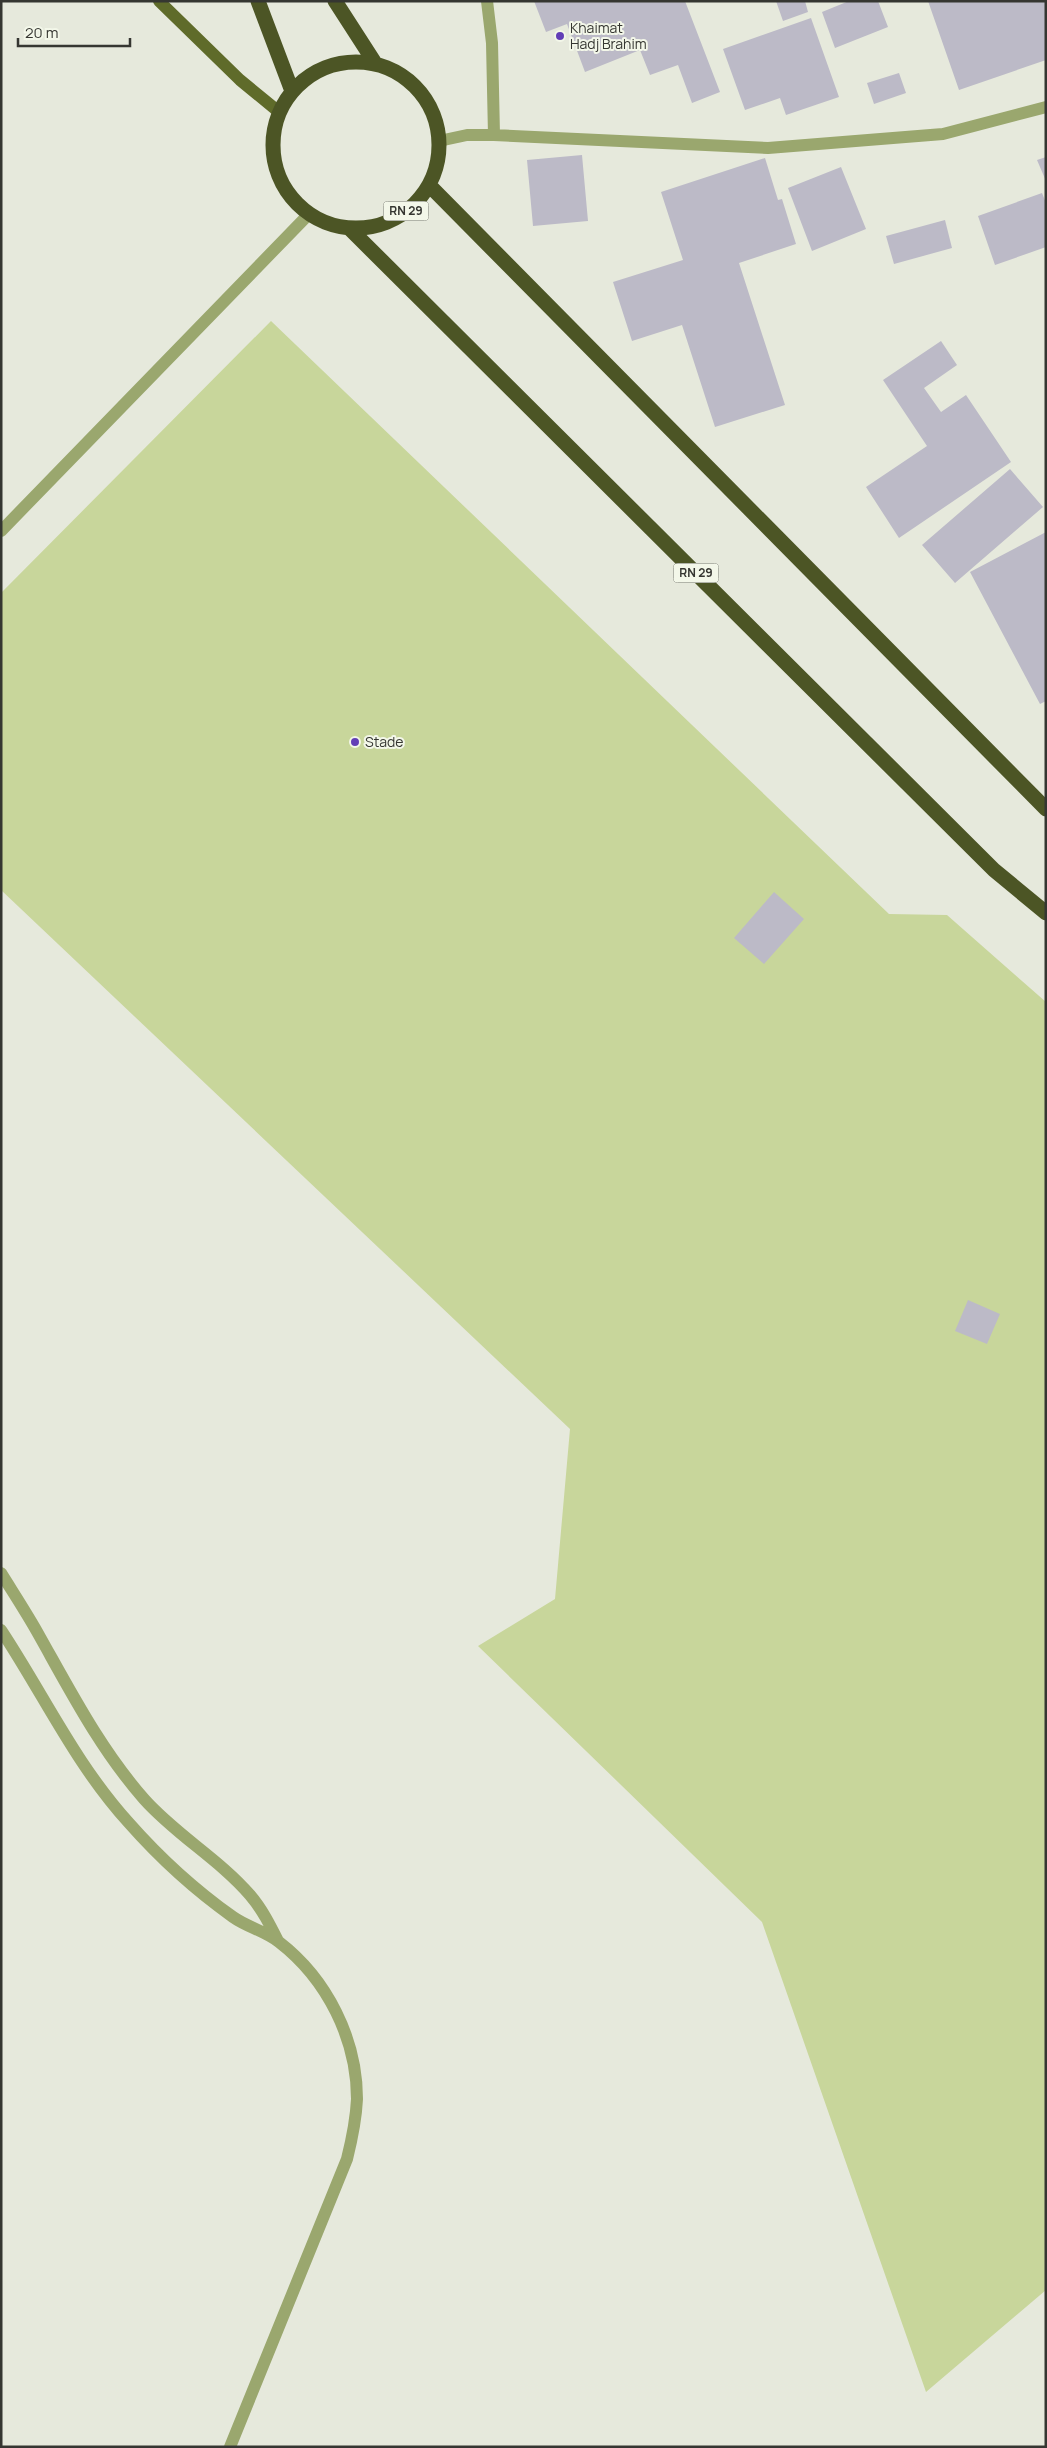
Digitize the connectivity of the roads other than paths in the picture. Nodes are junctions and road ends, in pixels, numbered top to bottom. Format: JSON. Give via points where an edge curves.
{"nodes":[{"id":1,"x":159,"y":1,"type":"edge"},
{"id":2,"x":258,"y":1,"type":"edge"},
{"id":3,"x":334,"y":1,"type":"edge"},
{"id":4,"x":487,"y":1,"type":"edge"},
{"id":5,"x":374,"y":63,"type":"junction"},
{"id":6,"x":292,"y":91,"type":"junction"},
{"id":7,"x":1046,"y":107,"type":"edge"},
{"id":8,"x":279,"y":112,"type":"junction"},
{"id":9,"x":494,"y":135,"type":"junction"},
{"id":10,"x":439,"y":141,"type":"junction"},
{"id":11,"x":429,"y":185,"type":"junction"},
{"id":12,"x":309,"y":214,"type":"junction"},
{"id":13,"x":349,"y":228,"type":"junction"},
{"id":14,"x":1,"y":532,"type":"edge"},
{"id":15,"x":1046,"y":809,"type":"edge"},
{"id":16,"x":1046,"y":914,"type":"edge"},
{"id":17,"x":1,"y":1573,"type":"edge"},
{"id":18,"x":1,"y":1630,"type":"edge"},
{"id":19,"x":278,"y":1941,"type":"junction"},
{"id":20,"x":230,"y":2447,"type":"edge"}],
"edges":[{"from":1,"to":8,"type":"main road","via":[[240,80]]},
{"from":2,"to":6,"type":"highway"},
{"from":3,"to":5,"type":"highway"},
{"from":4,"to":9,"type":"street","via":[[492,43]]},
{"from":5,"to":6,"type":"highway","number":"RN 29","via":[[356,61],[329,66],[305,78]]},
{"from":5,"to":10,"type":"highway","number":"RN 29","via":[[399,73],[419,91],[433,114]]},
{"from":6,"to":8,"type":"highway","number":"RN 29"},
{"from":7,"to":9,"type":"street","via":[[943,134],[768,148]]},
{"from":8,"to":12,"type":"highway","number":"RN 29","via":[[272,140],[276,169],[288,195]]},
{"from":9,"to":10,"type":"street","via":[[467,135]]},
{"from":10,"to":11,"type":"highway","number":"RN 29","via":[[437,164]]},
{"from":11,"to":13,"type":"highway","number":"RN 29","via":[[415,205],[395,218],[373,227]]},
{"from":11,"to":15,"type":"highway","number":"RN 29"},
{"from":12,"to":13,"type":"highway","number":"RN 29","via":[[328,224]]},
{"from":12,"to":14,"type":"street"},
{"from":13,"to":16,"type":"highway","number":"RN 29","via":[[994,870]]},
{"from":17,"to":19,"type":"street","via":[[86,1721],[113,1761],[144,1800],[251,1896]]},
{"from":18,"to":19,"type":"street","via":[[76,1755],[129,1823],[212,1901]]},
{"from":19,"to":20,"type":"street","via":[[321,1985],[336,2011],[354,2069],[357,2099],[347,2159]]}]}
